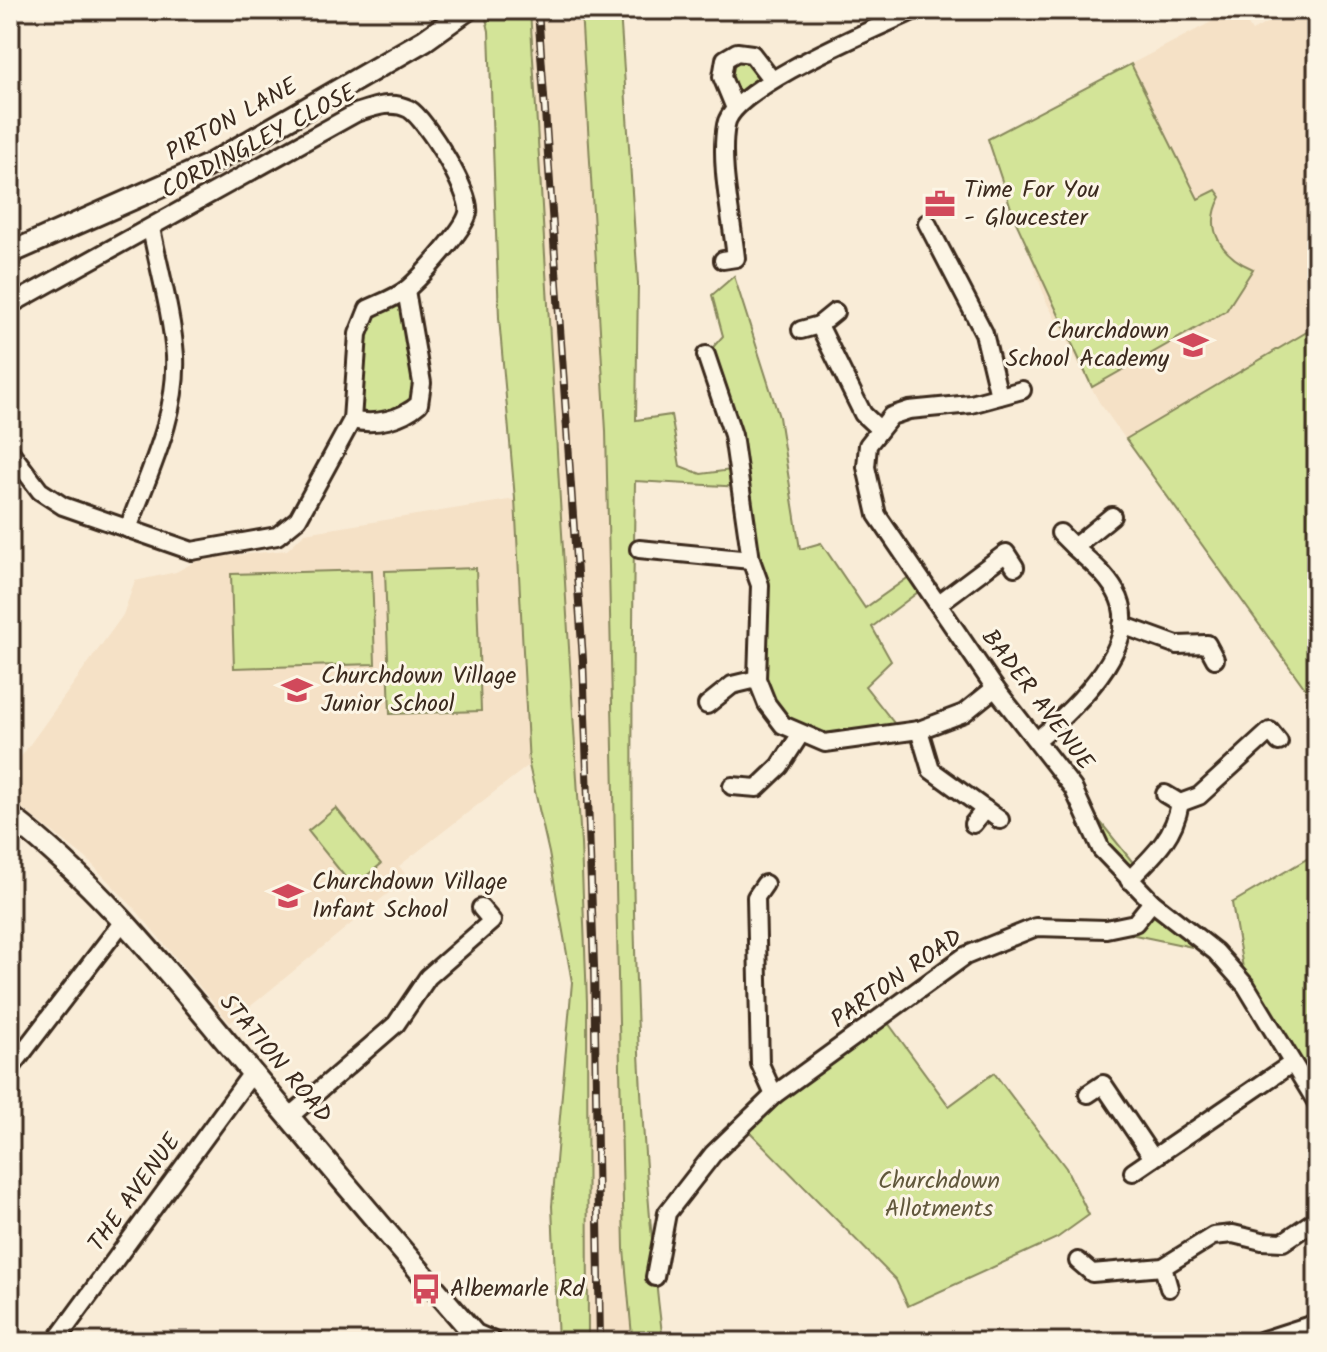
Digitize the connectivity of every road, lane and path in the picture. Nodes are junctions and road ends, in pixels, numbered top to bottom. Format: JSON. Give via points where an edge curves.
{"nodes":[{"id":1,"x":467,"y":10,"type":"edge"},
{"id":2,"x":915,"y":10,"type":"edge"},
{"id":3,"x":772,"y":80,"type":"junction"},
{"id":4,"x":734,"y":106,"type":"junction"},
{"id":5,"x":927,"y":223,"type":"dead end"},
{"id":6,"x":151,"y":228,"type":"junction"},
{"id":7,"x":10,"y":253,"type":"edge"},
{"id":8,"x":723,"y":260,"type":"dead end"},
{"id":9,"x":406,"y":290,"type":"junction"},
{"id":10,"x":10,"y":305,"type":"edge"},
{"id":11,"x":835,"y":312,"type":"dead end"},
{"id":12,"x":819,"y":325,"type":"junction"},
{"id":13,"x":801,"y":330,"type":"dead end"},
{"id":14,"x":706,"y":355,"type":"dead end"},
{"id":15,"x":1022,"y":390,"type":"dead end"},
{"id":16,"x":999,"y":396,"type":"junction"},
{"id":17,"x":352,"y":420,"type":"junction"},
{"id":18,"x":878,"y":428,"type":"junction"},
{"id":19,"x":10,"y":451,"type":"edge"},
{"id":20,"x":1112,"y":516,"type":"dead end"},
{"id":21,"x":128,"y":529,"type":"junction"},
{"id":22,"x":1060,"y":533,"type":"dead end"},
{"id":23,"x":1074,"y":547,"type":"junction"},
{"id":24,"x":639,"y":549,"type":"dead end"},
{"id":25,"x":751,"y":560,"type":"junction"},
{"id":26,"x":1015,"y":567,"type":"dead end"},
{"id":27,"x":938,"y":604,"type":"junction"},
{"id":28,"x":1122,"y":625,"type":"junction"},
{"id":29,"x":1209,"y":645,"type":"dead end"},
{"id":30,"x":757,"y":679,"type":"junction"},
{"id":31,"x":995,"y":688,"type":"junction"},
{"id":32,"x":707,"y":705,"type":"dead end"},
{"id":33,"x":919,"y":730,"type":"junction"},
{"id":34,"x":800,"y":735,"type":"junction"},
{"id":35,"x":1037,"y":740,"type":"junction"},
{"id":36,"x":1279,"y":742,"type":"dead end"},
{"id":37,"x":732,"y":786,"type":"dead end"},
{"id":38,"x":985,"y":809,"type":"junction"},
{"id":39,"x":10,"y":816,"type":"edge"},
{"id":40,"x":1000,"y":820,"type":"dead end"},
{"id":41,"x":973,"y":824,"type":"dead end"},
{"id":42,"x":1129,"y":880,"type":"junction"},
{"id":43,"x":765,"y":884,"type":"dead end"},
{"id":44,"x":1152,"y":902,"type":"junction"},
{"id":45,"x":481,"y":908,"type":"dead end"},
{"id":46,"x":124,"y":920,"type":"junction"},
{"id":47,"x":1291,"y":1064,"type":"junction"},
{"id":48,"x":10,"y":1069,"type":"edge"},
{"id":49,"x":252,"y":1073,"type":"junction"},
{"id":50,"x":1088,"y":1094,"type":"dead end"},
{"id":51,"x":774,"y":1095,"type":"junction"},
{"id":52,"x":1317,"y":1103,"type":"edge"},
{"id":53,"x":290,"y":1116,"type":"junction"},
{"id":54,"x":1153,"y":1158,"type":"junction"},
{"id":55,"x":1133,"y":1172,"type":"dead end"},
{"id":56,"x":1317,"y":1219,"type":"edge"},
{"id":57,"x":1078,"y":1261,"type":"dead end"},
{"id":58,"x":1163,"y":1267,"type":"junction"},
{"id":59,"x":1092,"y":1273,"type":"junction"},
{"id":60,"x":655,"y":1277,"type":"dead end"},
{"id":61,"x":1169,"y":1288,"type":"dead end"},
{"id":62,"x":1101,"y":1290,"type":"dead end"},
{"id":63,"x":1317,"y":1325,"type":"edge"},
{"id":64,"x":479,"y":1340,"type":"edge"},
{"id":65,"x":55,"y":1342,"type":"edge"},
{"id":66,"x":1264,"y":1342,"type":"edge"}],
"edges":[{"from":1,"to":7,"type":"street","name":"PIRTON LANE","via":[[425,40],[207,166]]},
{"from":2,"to":3,"type":"street"},
{"from":3,"to":4,"type":"street"},
{"from":3,"to":4,"type":"street","via":[[752,54],[737,52],[725,59],[722,77]]},
{"from":4,"to":8,"type":"street","via":[[725,142],[736,258]]},
{"from":5,"to":16,"type":"street","via":[[984,333]]},
{"from":6,"to":9,"type":"street","name":"CORDINGLEY CLOSE","via":[[356,113],[385,104],[407,108],[423,119],[466,195],[468,212]]},
{"from":6,"to":10,"type":"street","name":"CORDINGLEY CLOSE"},
{"from":6,"to":21,"type":"street","name":"CORDINGLEY CLOSE","via":[[175,355],[173,387],[167,421]]},
{"from":9,"to":17,"type":"street","name":"CORDINGLEY CLOSE","via":[[368,309],[358,334]]},
{"from":9,"to":17,"type":"street","via":[[422,383],[419,404],[407,414],[366,424]]},
{"from":11,"to":12,"type":"street"},
{"from":12,"to":13,"type":"street"},
{"from":12,"to":18,"type":"street","via":[[863,414]]},
{"from":14,"to":25,"type":"street","via":[[733,435]]},
{"from":15,"to":16,"type":"street"},
{"from":16,"to":18,"type":"street","via":[[909,410]]},
{"from":17,"to":21,"type":"street","name":"CORDINGLEY CLOSE","via":[[298,519],[277,536],[192,551]]},
{"from":18,"to":27,"type":"street","name":"BADER AVENUE","via":[[868,445],[866,467],[877,515]]},
{"from":19,"to":21,"type":"street","name":"CORDINGLEY CLOSE","via":[[40,491],[63,506]]},
{"from":20,"to":23,"type":"street"},
{"from":22,"to":23,"type":"street"},
{"from":23,"to":28,"type":"street","via":[[1107,578],[1120,601]]},
{"from":24,"to":25,"type":"street"},
{"from":25,"to":30,"type":"street","via":[[760,585]]},
{"from":26,"to":27,"type":"street","via":[[1006,553]]},
{"from":27,"to":31,"type":"street","name":"BADER AVENUE"},
{"from":28,"to":29,"type":"street","via":[[1177,645]]},
{"from":28,"to":35,"type":"street","via":[[1114,651],[1078,705]]},
{"from":30,"to":32,"type":"street","via":[[732,685]]},
{"from":30,"to":34,"type":"street","via":[[783,725]]},
{"from":31,"to":33,"type":"street","via":[[964,713]]},
{"from":31,"to":35,"type":"street","name":"BADER AVENUE"},
{"from":33,"to":34,"type":"street","via":[[825,743]]},
{"from":33,"to":38,"type":"street","via":[[931,770]]},
{"from":34,"to":37,"type":"street","via":[[780,766],[757,788]]},
{"from":35,"to":42,"type":"street","name":"BADER AVENUE","via":[[1073,788],[1101,849]]},
{"from":36,"to":42,"type":"street","via":[[1270,731],[1199,796],[1173,799],[1166,843]]},
{"from":38,"to":40,"type":"street"},
{"from":38,"to":41,"type":"street"},
{"from":39,"to":46,"type":"street","name":"STATION ROAD"},
{"from":42,"to":44,"type":"street","name":"BADER AVENUE"},
{"from":43,"to":51,"type":"street","via":[[756,897],[760,1064]]},
{"from":44,"to":47,"type":"street","via":[[1216,952],[1246,986]]},
{"from":44,"to":51,"type":"street","name":"PARTON ROAD","via":[[1135,923],[1106,929],[1036,927],[965,956]]},
{"from":45,"to":53,"type":"street","via":[[492,921],[428,977],[396,1024]]},
{"from":46,"to":48,"type":"street"},
{"from":46,"to":49,"type":"street","name":"STATION ROAD"},
{"from":47,"to":52,"type":"street"},
{"from":47,"to":54,"type":"street"},
{"from":49,"to":53,"type":"street","name":"STATION ROAD"},
{"from":49,"to":65,"type":"street","name":"THE AVENUE"},
{"from":50,"to":54,"type":"street","via":[[1103,1084]]},
{"from":51,"to":60,"type":"street","name":"PARTON ROAD","via":[[713,1154],[667,1213]]},
{"from":53,"to":64,"type":"street","name":"STATION ROAD"},
{"from":54,"to":55,"type":"street"},
{"from":56,"to":58,"type":"street","via":[[1283,1242],[1213,1236]]},
{"from":57,"to":59,"type":"street"},
{"from":58,"to":59,"type":"street"},
{"from":58,"to":61,"type":"street"},
{"from":59,"to":62,"type":"street"},
{"from":63,"to":66,"type":"street"}]}
